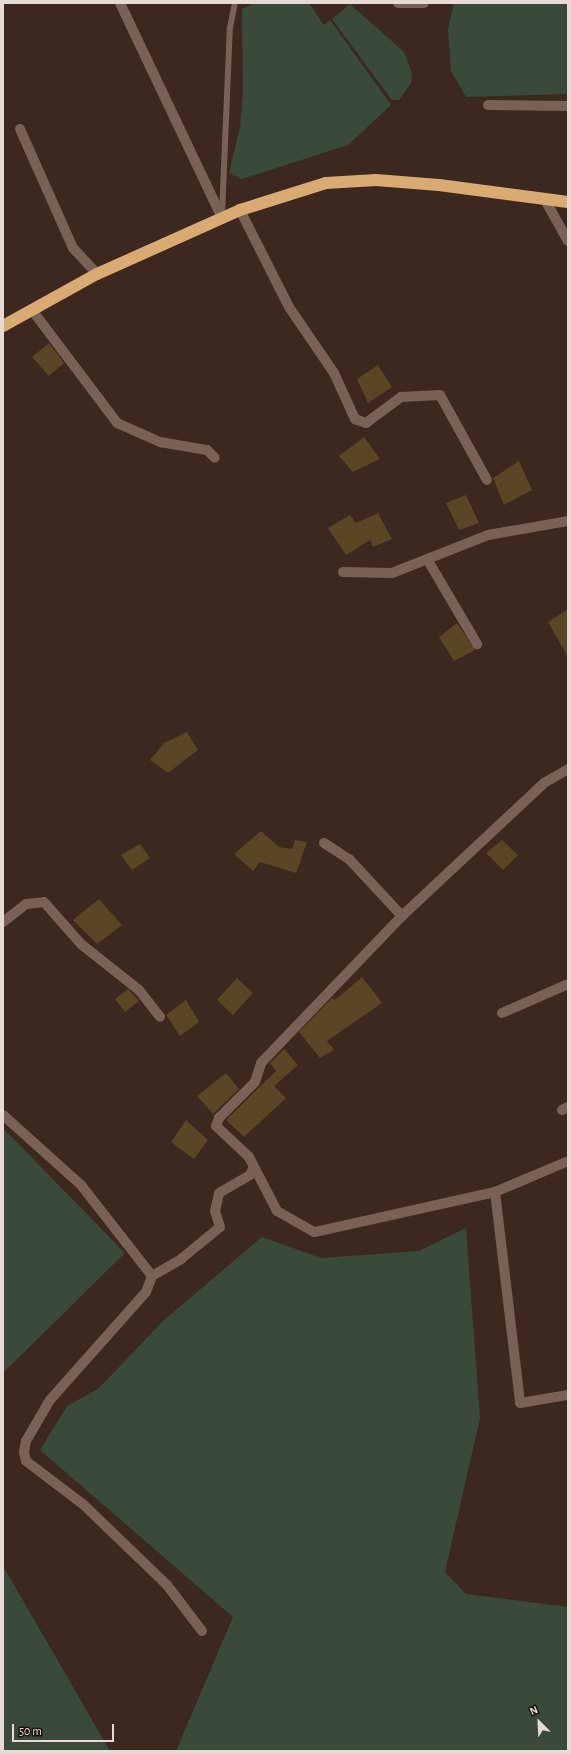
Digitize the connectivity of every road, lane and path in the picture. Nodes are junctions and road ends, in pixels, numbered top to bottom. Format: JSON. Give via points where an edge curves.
{"nodes":[{"id":1,"x":120,"y":3,"type":"edge"},
{"id":2,"x":235,"y":3,"type":"edge"},
{"id":3,"x":398,"y":3,"type":"edge"},
{"id":4,"x":424,"y":3,"type":"edge"},
{"id":5,"x":488,"y":105,"type":"dead end"},
{"id":6,"x":568,"y":106,"type":"edge"},
{"id":7,"x":20,"y":129,"type":"dead end"},
{"id":8,"x":544,"y":198,"type":"junction"},
{"id":9,"x":568,"y":202,"type":"edge"},
{"id":10,"x":240,"y":210,"type":"junction"},
{"id":11,"x":222,"y":218,"type":"junction"},
{"id":12,"x":568,"y":241,"type":"edge"},
{"id":13,"x":97,"y":274,"type":"junction"},
{"id":14,"x":32,"y":310,"type":"junction"},
{"id":15,"x":3,"y":326,"type":"edge"},
{"id":16,"x":215,"y":458,"type":"dead end"},
{"id":17,"x":487,"y":480,"type":"dead end"},
{"id":18,"x":568,"y":520,"type":"edge"},
{"id":19,"x":426,"y":559,"type":"junction"},
{"id":20,"x":344,"y":572,"type":"dead end"},
{"id":21,"x":477,"y":644,"type":"dead end"},
{"id":22,"x":568,"y":769,"type":"edge"},
{"id":23,"x":324,"y":843,"type":"dead end"},
{"id":24,"x":402,"y":916,"type":"junction"},
{"id":25,"x":3,"y":922,"type":"edge"},
{"id":26,"x":568,"y":984,"type":"edge"},
{"id":27,"x":502,"y":1012,"type":"dead end"},
{"id":28,"x":160,"y":1017,"type":"dead end"},
{"id":29,"x":3,"y":1115,"type":"edge"},
{"id":30,"x":566,"y":1162,"type":"dead end"},
{"id":31,"x":253,"y":1169,"type":"junction"},
{"id":32,"x":495,"y":1192,"type":"junction"},
{"id":33,"x":152,"y":1276,"type":"junction"},
{"id":34,"x":568,"y":1396,"type":"edge"},
{"id":35,"x":202,"y":1631,"type":"dead end"}],
"edges":[{"from":1,"to":11,"type":"street"},
{"from":2,"to":11,"type":"lane","via":[[230,28]]},
{"from":3,"to":4,"type":"street"},
{"from":5,"to":6,"type":"street"},
{"from":7,"to":13,"type":"street","via":[[73,248]]},
{"from":8,"to":9,"type":"highway"},
{"from":8,"to":10,"type":"highway","via":[[376,180],[326,183]]},
{"from":8,"to":12,"type":"street"},
{"from":10,"to":11,"type":"highway"},
{"from":10,"to":17,"type":"street","via":[[289,307],[334,373],[355,419],[366,422],[401,397],[440,394]]},
{"from":11,"to":13,"type":"highway"},
{"from":13,"to":14,"type":"highway"},
{"from":14,"to":15,"type":"highway"},
{"from":14,"to":16,"type":"street","via":[[117,423],[160,442],[207,450]]},
{"from":18,"to":19,"type":"street","via":[[488,535]]},
{"from":19,"to":20,"type":"street","via":[[392,573]]},
{"from":19,"to":21,"type":"street"},
{"from":22,"to":24,"type":"street","via":[[544,783]]},
{"from":23,"to":24,"type":"street","via":[[349,859]]},
{"from":24,"to":31,"type":"street","via":[[261,1063],[255,1082],[219,1118],[216,1126],[249,1157]]},
{"from":25,"to":28,"type":"street","via":[[26,904],[44,902],[81,944],[140,990]]},
{"from":26,"to":27,"type":"street"},
{"from":29,"to":33,"type":"street","via":[[81,1185]]},
{"from":30,"to":32,"type":"street"},
{"from":31,"to":32,"type":"street","via":[[277,1211],[314,1232]]},
{"from":31,"to":33,"type":"street","via":[[250,1175],[219,1193],[215,1210],[220,1227],[181,1259]]},
{"from":32,"to":34,"type":"street","via":[[520,1403]]},
{"from":33,"to":35,"type":"street","via":[[146,1292],[50,1400],[26,1441],[24,1452],[26,1461],[84,1505],[167,1585]]}]}
